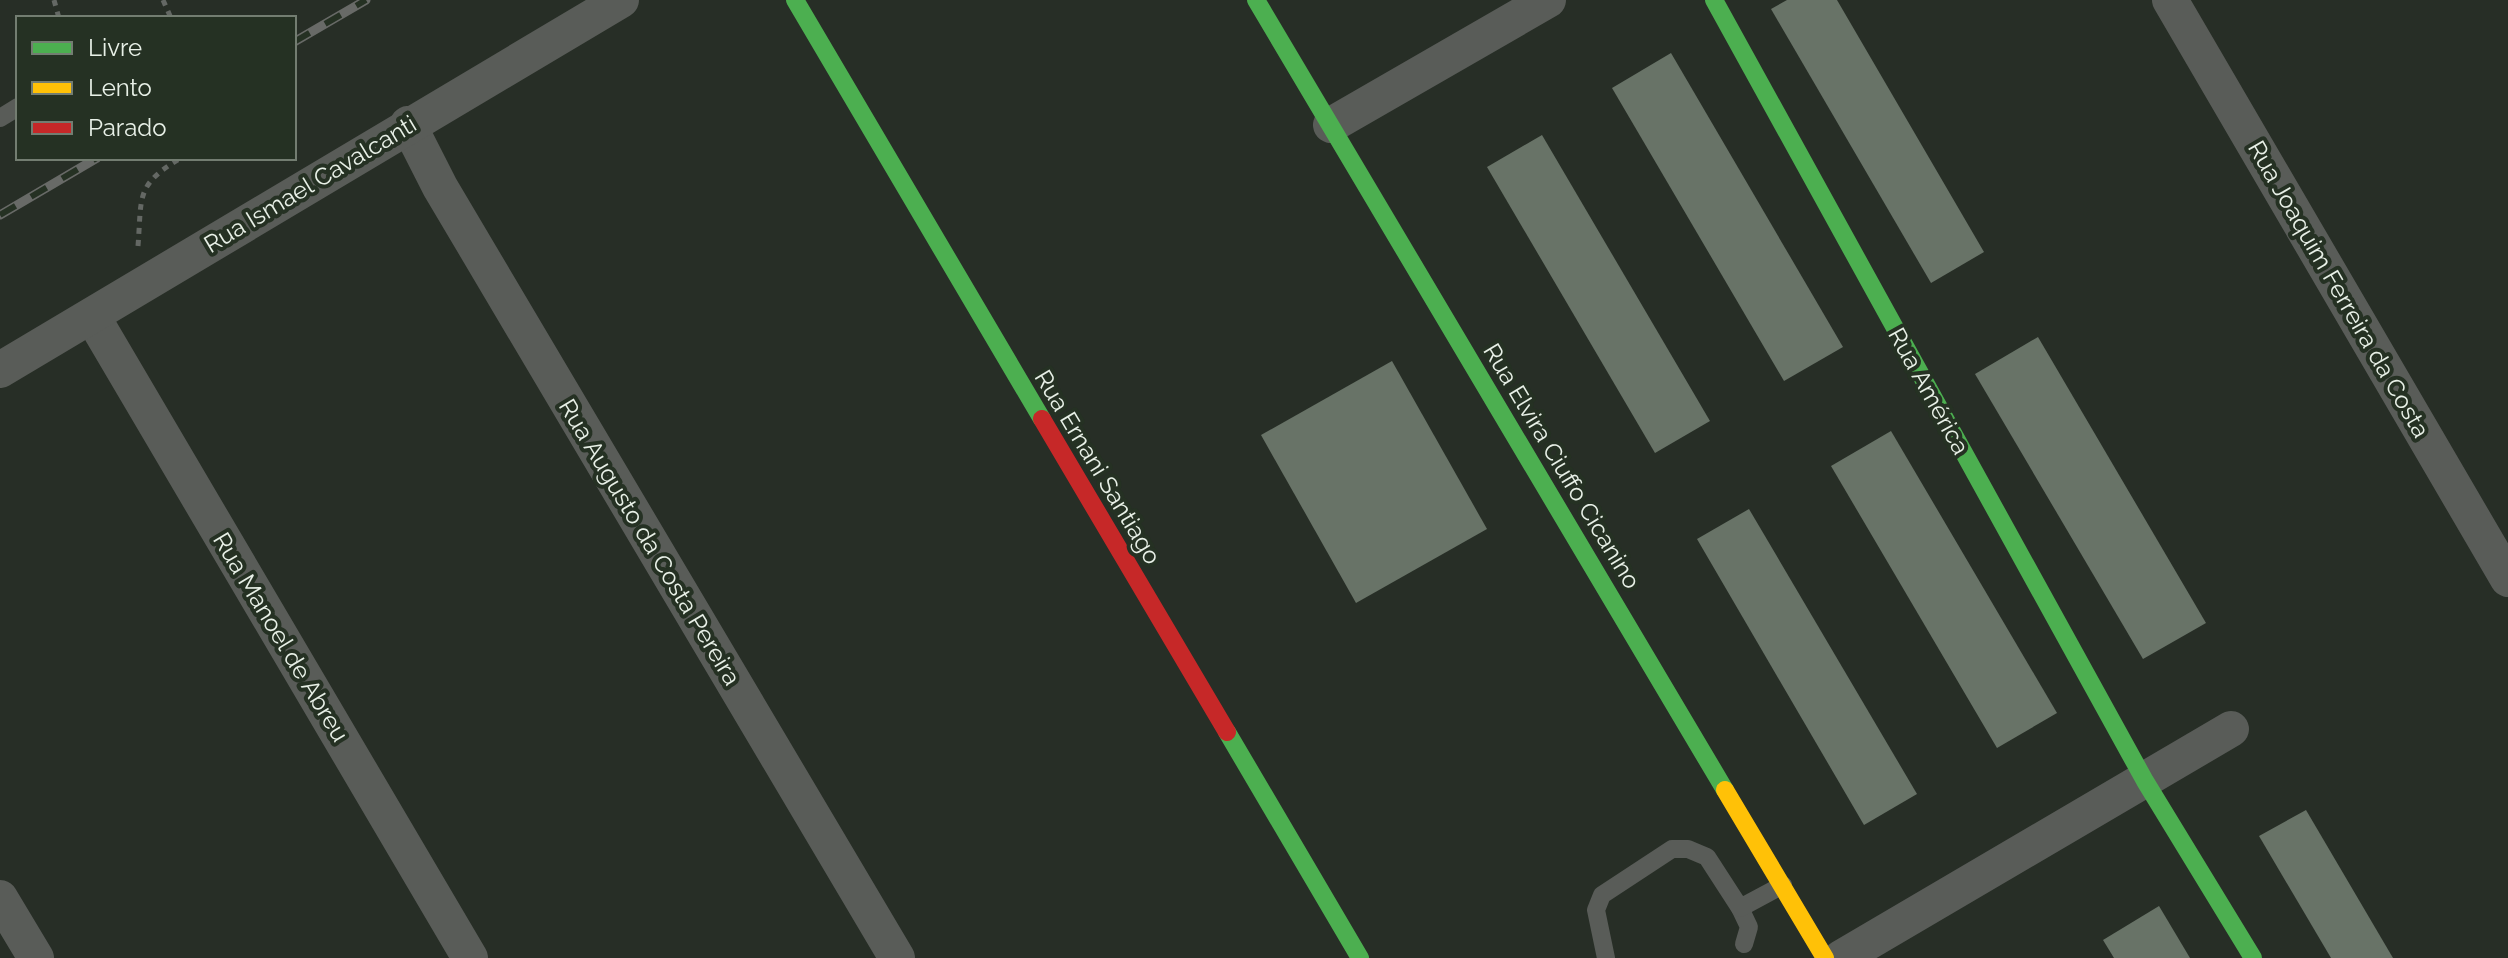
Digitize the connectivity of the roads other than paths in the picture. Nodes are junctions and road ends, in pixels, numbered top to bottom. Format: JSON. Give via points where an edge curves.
{"nodes":[{"id":1,"x":621,"y":0,"type":"edge"},
{"id":2,"x":795,"y":0,"type":"edge"},
{"id":3,"x":1256,"y":0,"type":"edge"},
{"id":4,"x":1548,"y":0,"type":"edge"},
{"id":5,"x":1714,"y":0,"type":"edge"},
{"id":6,"x":2170,"y":0,"type":"edge"},
{"id":7,"x":408,"y":124,"type":"junction"},
{"id":8,"x":1331,"y":125,"type":"junction"},
{"id":9,"x":92,"y":316,"type":"junction"},
{"id":10,"x":0,"y":370,"type":"edge"},
{"id":11,"x":2508,"y":579,"type":"edge"},
{"id":12,"x":2231,"y":729,"type":"dead end"},
{"id":13,"x":2145,"y":781,"type":"junction"},
{"id":14,"x":1783,"y":885,"type":"junction"},
{"id":15,"x":0,"y":898,"type":"edge"},
{"id":16,"x":1740,"y":908,"type":"junction"},
{"id":17,"x":1744,"y":944,"type":"dead end"},
{"id":18,"x":36,"y":958,"type":"edge"},
{"id":19,"x":470,"y":958,"type":"edge"},
{"id":20,"x":897,"y":958,"type":"edge"},
{"id":21,"x":1360,"y":958,"type":"edge"},
{"id":22,"x":1606,"y":958,"type":"edge"},
{"id":23,"x":1825,"y":958,"type":"edge"},
{"id":24,"x":1841,"y":958,"type":"edge"},
{"id":25,"x":2253,"y":958,"type":"edge"}],
"edges":[{"from":1,"to":7,"type":"street","name":"Rua Ismael Cavalcanti"},
{"from":2,"to":21,"type":"street","name":"Rua Ernani Santiago"},
{"from":3,"to":8,"type":"street","name":"Rua Elvira Ciuffo Cicanino"},
{"from":4,"to":8,"type":"street"},
{"from":5,"to":13,"type":"street","name":"Rua América"},
{"from":6,"to":11,"type":"street","name":"Rua Joaquim Ferreira da Costa"},
{"from":7,"to":9,"type":"street","name":"Rua Ismael Cavalcanti"},
{"from":7,"to":20,"type":"street","name":"Rua Augusto da Costa Pereira","via":[[440,187]]},
{"from":8,"to":14,"type":"street","name":"Rua Elvira Ciuffo Cicanino"},
{"from":9,"to":10,"type":"street","name":"Rua Ismael Cavalcanti"},
{"from":9,"to":19,"type":"street","name":"Rua Manoel de Abreu"},
{"from":12,"to":13,"type":"street"},
{"from":13,"to":24,"type":"street"},
{"from":13,"to":25,"type":"street","name":"Rua América"},
{"from":14,"to":16,"type":"lane"},
{"from":14,"to":23,"type":"street","name":"Rua Elvira Ciuffo Cicanino"},
{"from":15,"to":18,"type":"street"},
{"from":16,"to":17,"type":"lane","via":[[1749,927]]},
{"from":16,"to":22,"type":"lane","via":[[1707,857],[1672,849],[1602,895],[1596,910]]}]}
